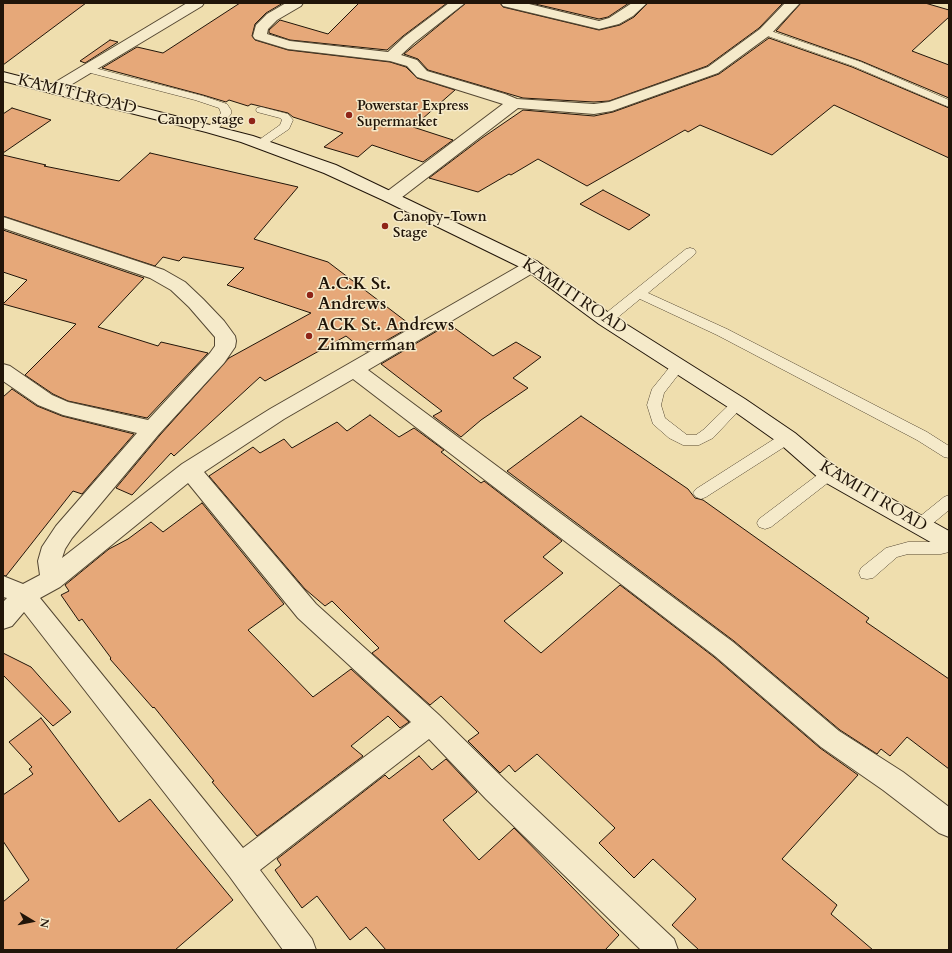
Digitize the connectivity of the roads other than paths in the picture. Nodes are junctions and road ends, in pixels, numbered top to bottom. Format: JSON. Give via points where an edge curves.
{"nodes":[{"id":1,"x":196,"y":3,"type":"edge"},
{"id":2,"x":296,"y":3,"type":"edge"},
{"id":3,"x":458,"y":3,"type":"edge"},
{"id":4,"x":508,"y":3,"type":"edge"},
{"id":5,"x":640,"y":3,"type":"edge"},
{"id":6,"x":793,"y":3,"type":"edge"},
{"id":7,"x":765,"y":32,"type":"junction"},
{"id":8,"x":391,"y":57,"type":"junction"},
{"id":9,"x":87,"y":69,"type":"junction"},
{"id":10,"x":3,"y":76,"type":"edge"},
{"id":11,"x":54,"y":89,"type":"junction"},
{"id":12,"x":514,"y":103,"type":"junction"},
{"id":13,"x":949,"y":104,"type":"edge"},
{"id":14,"x":261,"y":110,"type":"dead end"},
{"id":15,"x":212,"y":129,"type":"junction"},
{"id":16,"x":260,"y":144,"type":"junction"},
{"id":17,"x":391,"y":197,"type":"junction"},
{"id":18,"x":3,"y":222,"type":"edge"},
{"id":19,"x":690,"y":252,"type":"dead end"},
{"id":20,"x":532,"y":266,"type":"junction"},
{"id":21,"x":638,"y":293,"type":"junction"},
{"id":22,"x":606,"y":320,"type":"junction"},
{"id":23,"x":678,"y":366,"type":"junction"},
{"id":24,"x":353,"y":369,"type":"junction"},
{"id":25,"x":3,"y":371,"type":"edge"},
{"id":26,"x":738,"y":404,"type":"junction"},
{"id":27,"x":152,"y":429,"type":"junction"},
{"id":28,"x":787,"y":438,"type":"junction"},
{"id":29,"x":949,"y":453,"type":"edge"},
{"id":30,"x":190,"y":470,"type":"junction"},
{"id":31,"x":828,"y":474,"type":"junction"},
{"id":32,"x":701,"y":493,"type":"dead end"},
{"id":33,"x":949,"y":501,"type":"edge"},
{"id":34,"x":765,"y":523,"type":"dead end"},
{"id":35,"x":918,"y":526,"type":"junction"},
{"id":36,"x":949,"y":542,"type":"edge"},
{"id":37,"x":949,"y":546,"type":"edge"},
{"id":38,"x":867,"y":573,"type":"dead end"},
{"id":39,"x":52,"y":580,"type":"junction"},
{"id":40,"x":14,"y":591,"type":"edge"},
{"id":41,"x":3,"y":619,"type":"edge"},
{"id":42,"x":430,"y":723,"type":"junction"},
{"id":43,"x":949,"y":824,"type":"edge"},
{"id":44,"x":240,"y":867,"type":"junction"},
{"id":45,"x":301,"y":950,"type":"edge"},
{"id":46,"x":663,"y":950,"type":"edge"}],
"edges":[{"from":1,"to":9,"type":"street"},
{"from":2,"to":8,"type":"street","via":[[272,17],[261,28],[260,36],[288,46]]},
{"from":3,"to":8,"type":"street"},
{"from":4,"to":5,"type":"street","via":[[599,25],[614,21]]},
{"from":6,"to":7,"type":"street"},
{"from":7,"to":12,"type":"street","via":[[713,70],[612,106],[594,109]]},
{"from":7,"to":13,"type":"lane","via":[[857,64]]},
{"from":8,"to":12,"type":"street","via":[[412,63],[422,74]]},
{"from":9,"to":11,"type":"street"},
{"from":9,"to":15,"type":"lane","via":[[223,106],[226,114]]},
{"from":10,"to":11,"type":"street","name":"KAMITI ROAD"},
{"from":11,"to":15,"type":"street","name":"KAMITI ROAD"},
{"from":12,"to":17,"type":"street"},
{"from":14,"to":16,"type":"lane","via":[[284,116],[288,120],[285,127]]},
{"from":15,"to":16,"type":"street","name":"KAMITI ROAD"},
{"from":16,"to":17,"type":"street","name":"KAMITI ROAD","via":[[330,169]]},
{"from":17,"to":20,"type":"street","name":"KAMITI ROAD"},
{"from":18,"to":27,"type":"street","via":[[157,274],[178,286],[225,336],[225,347],[217,358]]},
{"from":19,"to":21,"type":"lane"},
{"from":20,"to":22,"type":"street","name":"KAMITI ROAD"},
{"from":20,"to":24,"type":"street"},
{"from":21,"to":22,"type":"lane"},
{"from":21,"to":29,"type":"lane","via":[[722,332],[922,436]]},
{"from":22,"to":23,"type":"street","name":"KAMITI ROAD"},
{"from":23,"to":26,"type":"street","name":"KAMITI ROAD"},
{"from":23,"to":26,"type":"lane","via":[[657,392],[654,405],[658,420],[683,440],[699,440]]},
{"from":24,"to":30,"type":"street"},
{"from":24,"to":43,"type":"street","via":[[724,649],[830,740],[892,781]]},
{"from":25,"to":27,"type":"street","via":[[45,400],[63,408]]},
{"from":26,"to":28,"type":"street","name":"KAMITI ROAD"},
{"from":27,"to":39,"type":"street","via":[[54,547],[50,561]]},
{"from":28,"to":31,"type":"street","name":"KAMITI ROAD"},
{"from":28,"to":32,"type":"lane"},
{"from":30,"to":39,"type":"street"},
{"from":30,"to":42,"type":"street","via":[[307,611]]},
{"from":31,"to":34,"type":"lane"},
{"from":31,"to":35,"type":"street","name":"KAMITI ROAD"},
{"from":33,"to":35,"type":"lane"},
{"from":35,"to":36,"type":"street","name":"KAMITI ROAD"},
{"from":37,"to":38,"type":"lane","via":[[908,548],[892,552]]},
{"from":39,"to":40,"type":"street"},
{"from":40,"to":41,"type":"street"},
{"from":40,"to":44,"type":"street"},
{"from":42,"to":44,"type":"street"},
{"from":42,"to":46,"type":"street"},
{"from":44,"to":45,"type":"street"}]}
